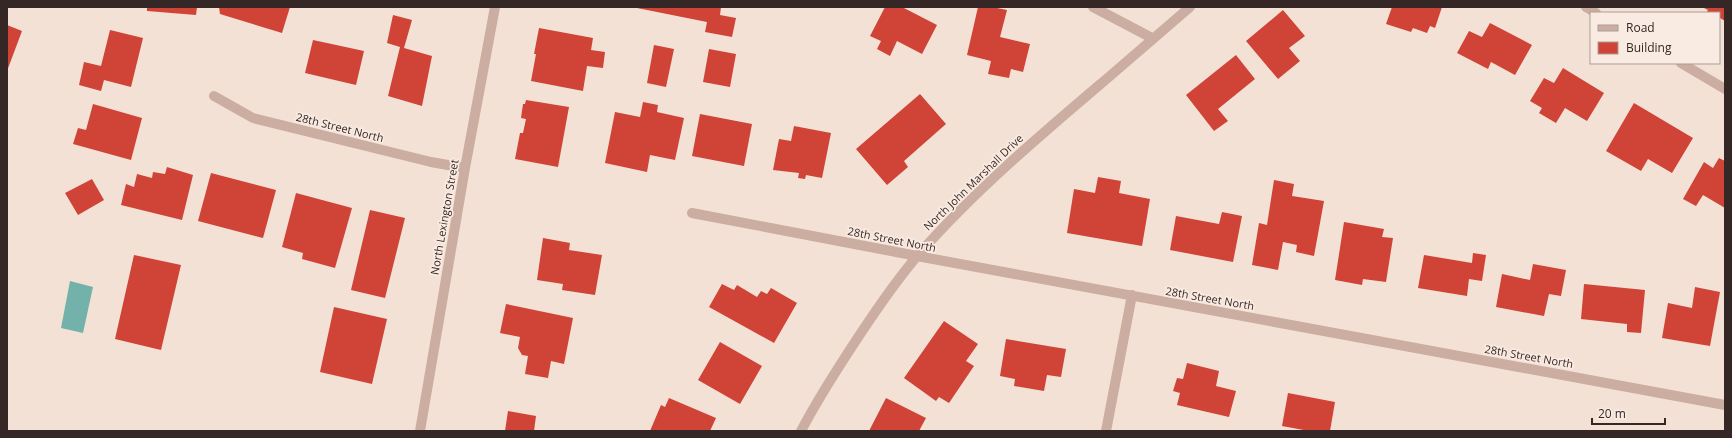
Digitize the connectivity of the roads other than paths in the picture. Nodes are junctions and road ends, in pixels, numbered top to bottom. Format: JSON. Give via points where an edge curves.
{"nodes":[{"id":1,"x":495,"y":7,"type":"edge"},
{"id":2,"x":1092,"y":7,"type":"edge"},
{"id":3,"x":1190,"y":7,"type":"edge"},
{"id":4,"x":1152,"y":38,"type":"junction"},
{"id":5,"x":1683,"y":64,"type":"edge"},
{"id":6,"x":1725,"y":89,"type":"edge"},
{"id":7,"x":214,"y":96,"type":"dead end"},
{"id":8,"x":465,"y":168,"type":"junction"},
{"id":9,"x":692,"y":213,"type":"dead end"},
{"id":10,"x":917,"y":256,"type":"junction"},
{"id":11,"x":1132,"y":295,"type":"junction"},
{"id":12,"x":1725,"y":405,"type":"edge"},
{"id":13,"x":420,"y":431,"type":"edge"},
{"id":14,"x":801,"y":431,"type":"edge"},
{"id":15,"x":1106,"y":431,"type":"edge"}],
"edges":[{"from":1,"to":8,"type":"street","name":"North Lexington Street"},
{"from":2,"to":4,"type":"street"},
{"from":3,"to":4,"type":"street","name":"North John Marshall Drive"},
{"from":4,"to":10,"type":"street","name":"North John Marshall Drive","via":[[991,178]]},
{"from":5,"to":6,"type":"street"},
{"from":7,"to":8,"type":"street","name":"28th Street North","via":[[253,118]]},
{"from":8,"to":13,"type":"street","name":"North Lexington Street"},
{"from":9,"to":10,"type":"street","name":"28th Street North"},
{"from":10,"to":11,"type":"street","name":"28th Street North"},
{"from":10,"to":14,"type":"street","name":"North John Marshall Drive","via":[[844,356]]},
{"from":11,"to":12,"type":"street","name":"28th Street North"},
{"from":11,"to":15,"type":"street"}]}
